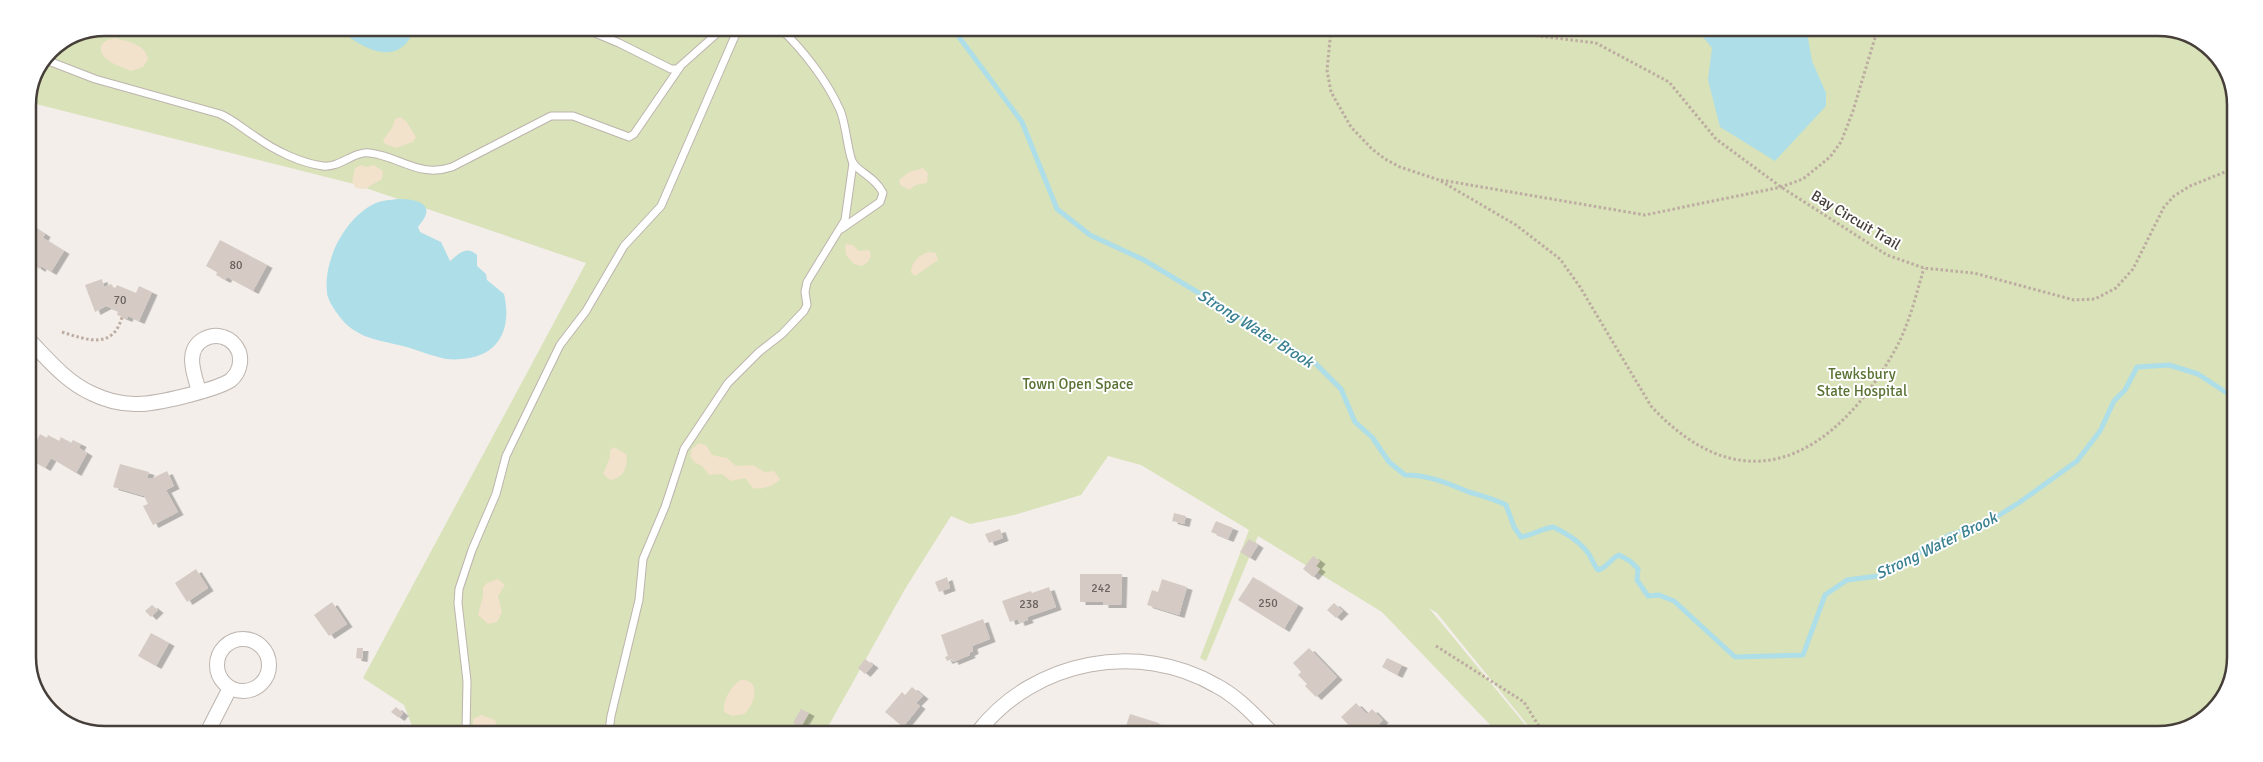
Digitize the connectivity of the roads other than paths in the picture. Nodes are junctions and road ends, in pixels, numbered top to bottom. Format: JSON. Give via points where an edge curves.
{"nodes":[{"id":1,"x":603,"y":36,"type":"edge"},
{"id":2,"x":714,"y":36,"type":"edge"},
{"id":3,"x":735,"y":36,"type":"edge"},
{"id":4,"x":787,"y":36,"type":"edge"},
{"id":5,"x":52,"y":62,"type":"edge"},
{"id":6,"x":680,"y":67,"type":"junction"},
{"id":7,"x":853,"y":163,"type":"junction"},
{"id":8,"x":840,"y":229,"type":"junction"},
{"id":9,"x":36,"y":347,"type":"edge"},
{"id":10,"x":199,"y":391,"type":"dead end"},
{"id":11,"x":230,"y":688,"type":"dead end"},
{"id":12,"x":211,"y":726,"type":"edge"},
{"id":13,"x":466,"y":726,"type":"edge"},
{"id":14,"x":610,"y":726,"type":"edge"},
{"id":15,"x":984,"y":726,"type":"edge"},
{"id":16,"x":1265,"y":726,"type":"edge"}],
"edges":[{"from":1,"to":6,"type":"lane","via":[[670,69]]},
{"from":2,"to":6,"type":"lane"},
{"from":3,"to":13,"type":"lane","via":[[661,206],[624,246],[590,304],[560,345],[506,456],[496,494],[459,589],[467,681]]},
{"from":4,"to":7,"type":"lane","via":[[825,83],[840,110]]},
{"from":5,"to":6,"type":"lane","via":[[94,79],[220,114],[268,144],[308,163],[329,166],[357,154],[369,153],[422,170],[452,167],[551,116],[573,116],[629,137],[665,92]]},
{"from":7,"to":8,"type":"lane","via":[[845,220]]},
{"from":7,"to":8,"type":"lane","via":[[879,184],[883,198]]},
{"from":8,"to":14,"type":"lane","via":[[807,282],[804,311],[728,383],[684,449],[643,559],[639,600]]},
{"from":9,"to":10,"type":"street","via":[[68,378],[106,399],[152,404]]},
{"from":11,"to":12,"type":"street"},
{"from":15,"to":16,"type":"street","via":[[1004,704],[1042,680],[1093,663],[1136,661],[1192,673],[1218,686]]}]}
